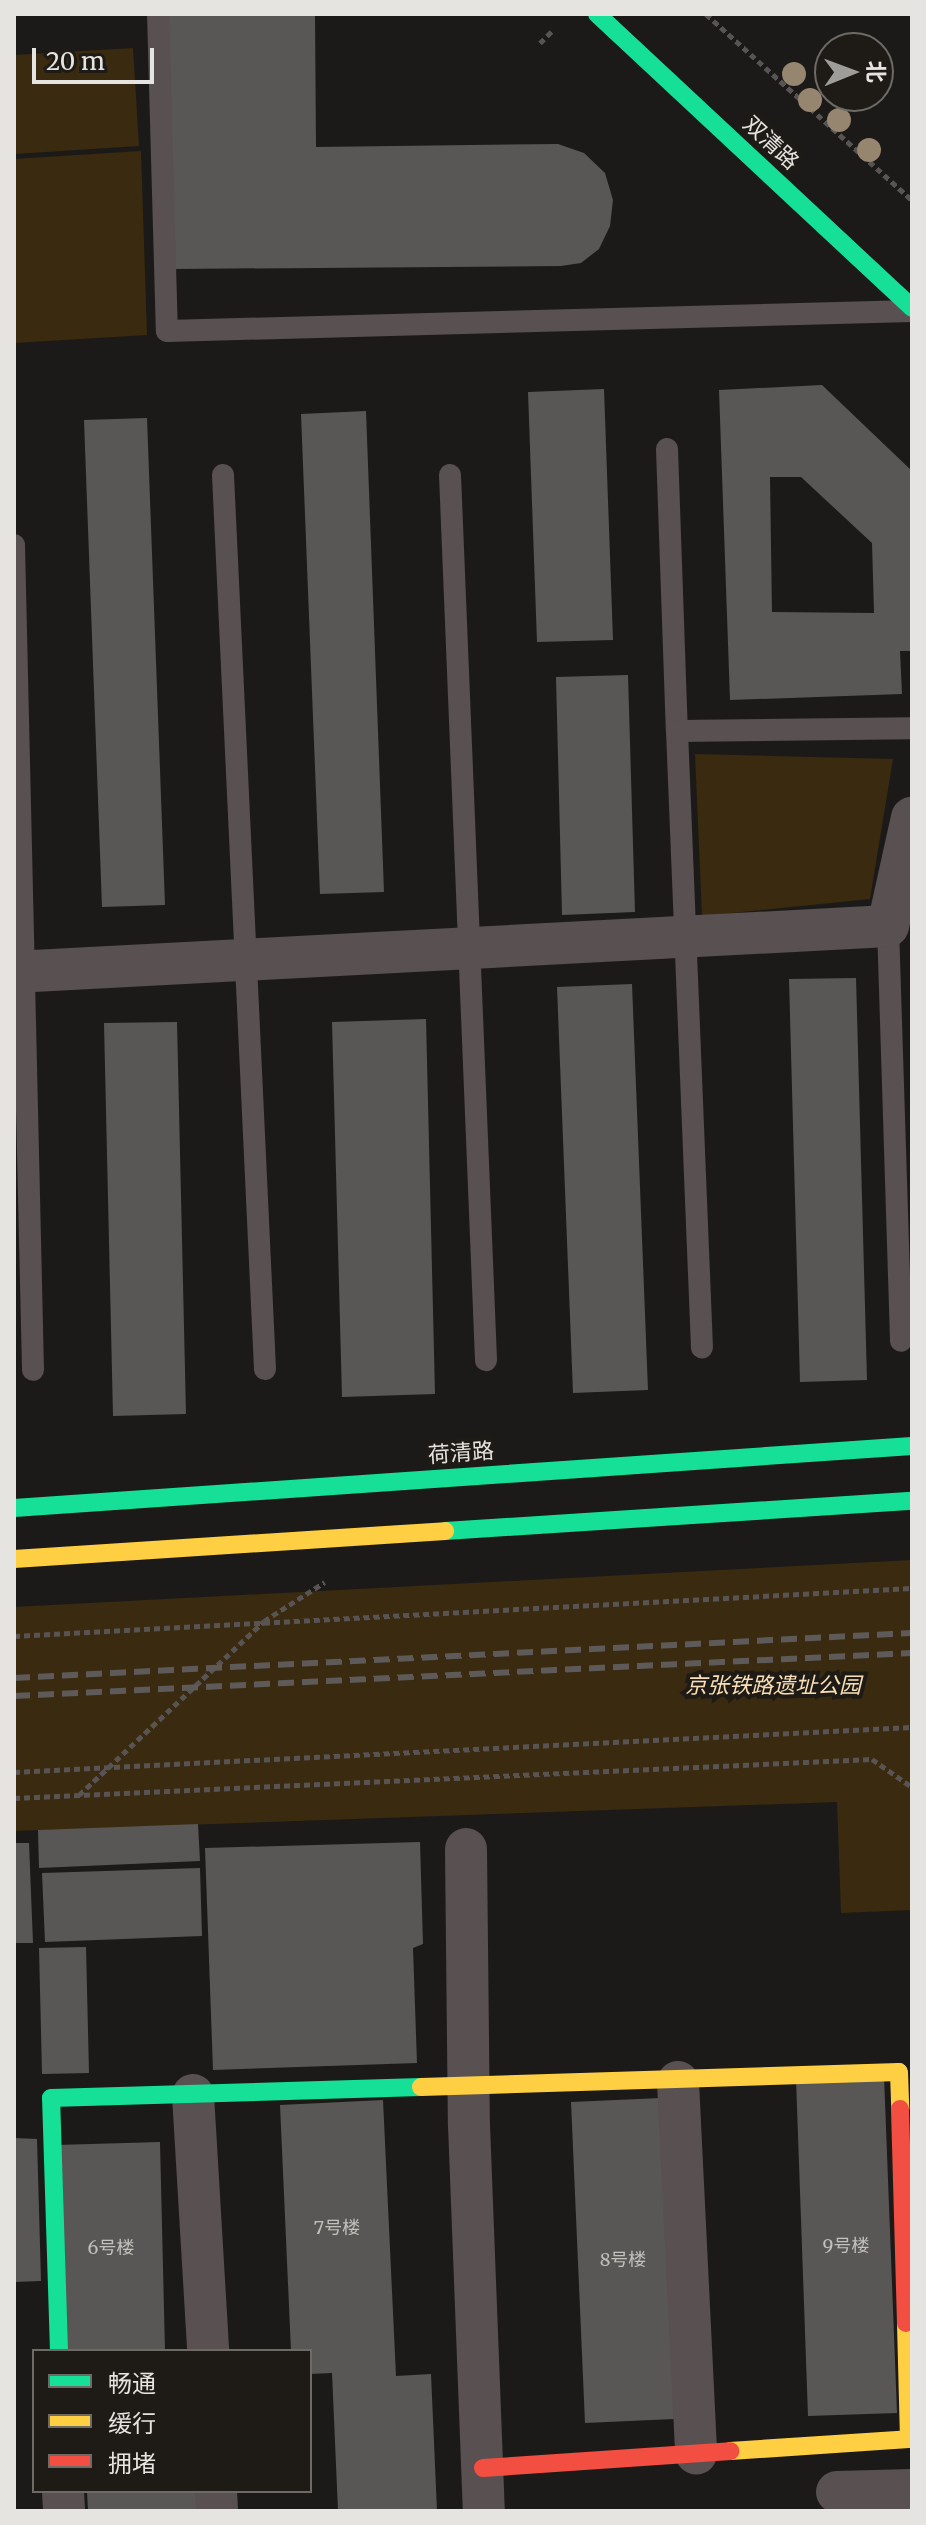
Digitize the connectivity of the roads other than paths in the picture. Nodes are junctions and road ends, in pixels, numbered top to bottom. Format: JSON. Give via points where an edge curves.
{"nodes":[{"id":1,"x":158,"y":14,"type":"edge"},
{"id":2,"x":597,"y":14,"type":"edge"},
{"id":3,"x":912,"y":310,"type":"edge"},
{"id":4,"x":667,"y":449,"type":"dead end"},
{"id":5,"x":223,"y":475,"type":"dead end"},
{"id":6,"x":450,"y":475,"type":"dead end"},
{"id":7,"x":14,"y":545,"type":"edge"},
{"id":8,"x":912,"y":728,"type":"edge"},
{"id":9,"x":677,"y":731,"type":"junction"},
{"id":10,"x":912,"y":818,"type":"edge"},
{"id":11,"x":888,"y":926,"type":"junction"},
{"id":12,"x":684,"y":937,"type":"junction"},
{"id":13,"x":467,"y":948,"type":"junction"},
{"id":14,"x":243,"y":960,"type":"junction"},
{"id":15,"x":19,"y":972,"type":"edge"},
{"id":16,"x":901,"y":1341,"type":"dead end"},
{"id":17,"x":702,"y":1347,"type":"dead end"},
{"id":18,"x":486,"y":1360,"type":"dead end"},
{"id":19,"x":265,"y":1369,"type":"dead end"},
{"id":20,"x":33,"y":1370,"type":"dead end"},
{"id":21,"x":912,"y":1446,"type":"edge"},
{"id":22,"x":912,"y":1501,"type":"edge"},
{"id":23,"x":14,"y":1508,"type":"edge"},
{"id":24,"x":14,"y":1559,"type":"edge"},
{"id":25,"x":466,"y":1849,"type":"dead end"},
{"id":26,"x":678,"y":2082,"type":"junction"},
{"id":27,"x":468,"y":2088,"type":"junction"},
{"id":28,"x":193,"y":2095,"type":"junction"},
{"id":29,"x":59,"y":2349,"type":"edge"},
{"id":30,"x":208,"y":2349,"type":"edge"},
{"id":31,"x":696,"y":2454,"type":"junction"},
{"id":32,"x":483,"y":2468,"type":"junction"},
{"id":33,"x":912,"y":2490,"type":"edge"},
{"id":34,"x":837,"y":2492,"type":"dead end"},
{"id":35,"x":484,"y":2511,"type":"edge"}],
"edges":[{"from":1,"to":3,"type":"lane","via":[[167,331]]},
{"from":2,"to":3,"type":"street","name":"双清路"},
{"from":4,"to":9,"type":"lane"},
{"from":5,"to":14,"type":"lane"},
{"from":6,"to":13,"type":"lane"},
{"from":7,"to":15,"type":"lane"},
{"from":8,"to":9,"type":"lane"},
{"from":9,"to":12,"type":"lane"},
{"from":10,"to":11,"type":"street"},
{"from":11,"to":12,"type":"street"},
{"from":11,"to":16,"type":"lane"},
{"from":12,"to":13,"type":"street"},
{"from":12,"to":17,"type":"lane"},
{"from":13,"to":14,"type":"street"},
{"from":13,"to":18,"type":"lane"},
{"from":14,"to":15,"type":"street"},
{"from":14,"to":19,"type":"lane"},
{"from":15,"to":20,"type":"lane"},
{"from":21,"to":23,"type":"street","name":"荷清路"},
{"from":22,"to":24,"type":"street"},
{"from":25,"to":27,"type":"street"},
{"from":26,"to":27,"type":"street"},
{"from":26,"to":31,"type":"street"},
{"from":26,"to":31,"type":"street","via":[[899,2072],[909,2439]]},
{"from":27,"to":28,"type":"street"},
{"from":27,"to":32,"type":"street"},
{"from":28,"to":29,"type":"street","via":[[51,2098]]},
{"from":28,"to":30,"type":"street"},
{"from":31,"to":32,"type":"street"},
{"from":32,"to":35,"type":"street"},
{"from":33,"to":34,"type":"street"}]}
